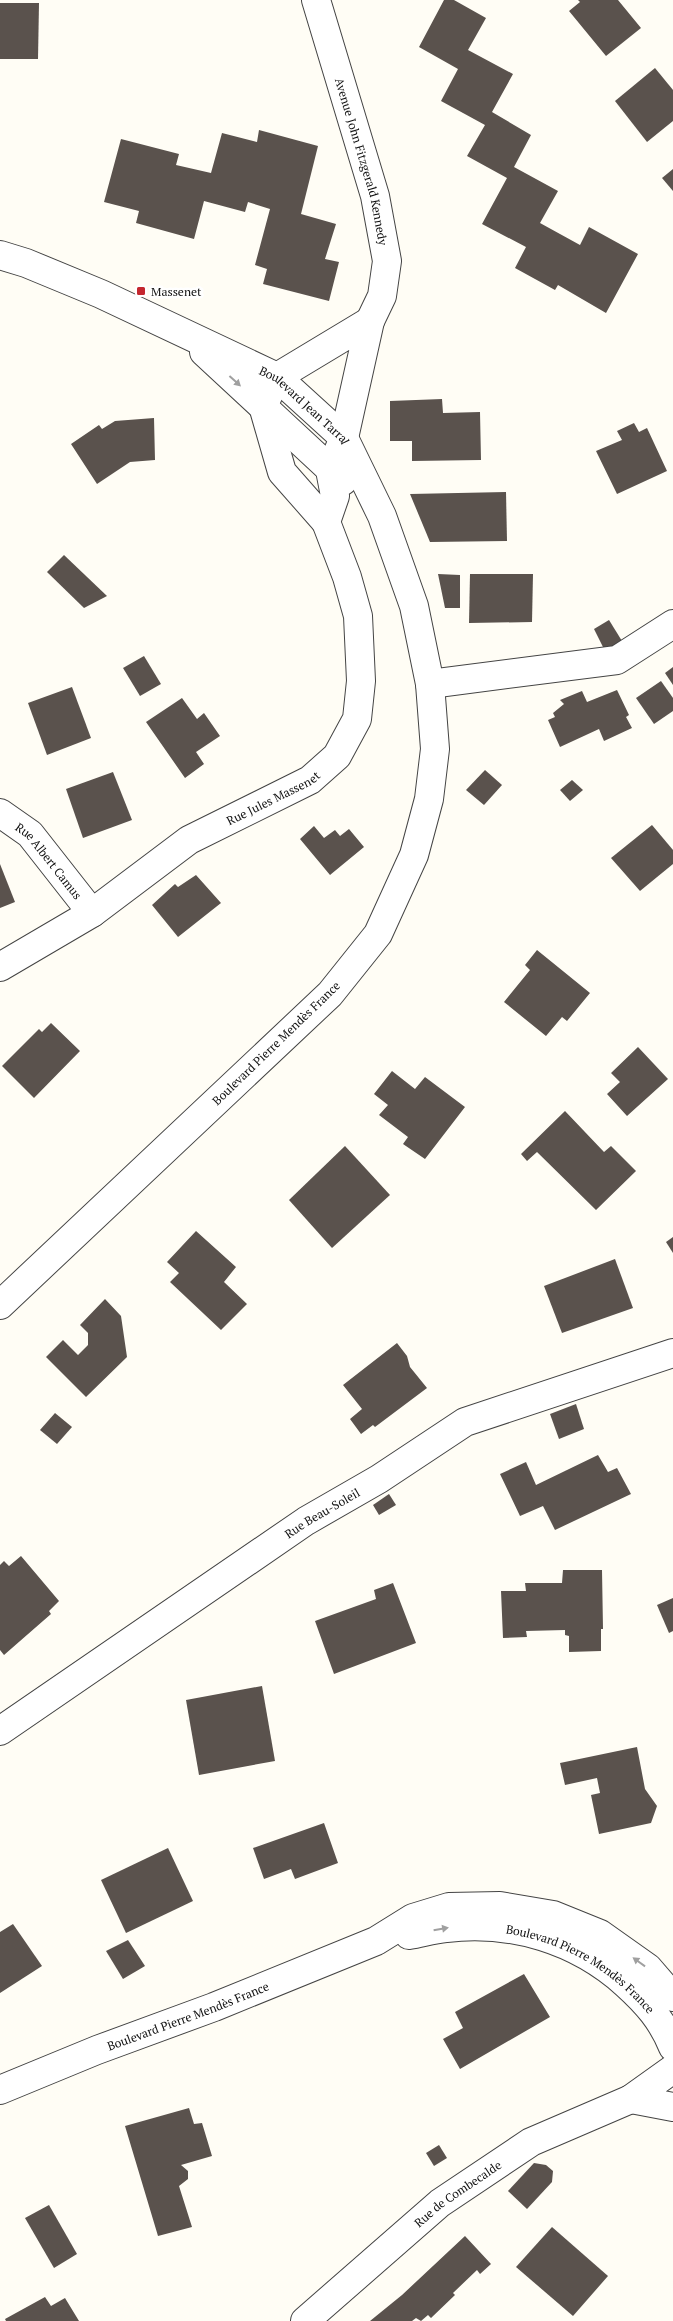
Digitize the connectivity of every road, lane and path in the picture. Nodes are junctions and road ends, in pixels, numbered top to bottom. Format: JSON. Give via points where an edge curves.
{"nodes":[{"id":1,"x":316,"y":0,"type":"edge"},
{"id":2,"x":0,"y":255,"type":"edge"},
{"id":3,"x":370,"y":321,"type":"junction"},
{"id":4,"x":186,"y":336,"type":"junction"},
{"id":5,"x":277,"y":377,"type":"junction"},
{"id":6,"x":262,"y":406,"type":"junction"},
{"id":7,"x":344,"y":438,"type":"junction"},
{"id":8,"x":330,"y":470,"type":"junction"},
{"id":9,"x":382,"y":516,"type":"junction"},
{"id":10,"x":326,"y":522,"type":"junction"},
{"id":11,"x":673,"y":624,"type":"edge"},
{"id":12,"x":430,"y":684,"type":"junction"},
{"id":13,"x":0,"y":813,"type":"edge"},
{"id":14,"x":92,"y":913,"type":"junction"},
{"id":15,"x":0,"y":966,"type":"edge"},
{"id":16,"x":0,"y":1305,"type":"edge"},
{"id":17,"x":673,"y":1353,"type":"edge"},
{"id":18,"x":0,"y":1731,"type":"edge"},
{"id":19,"x":376,"y":1942,"type":"junction"},
{"id":20,"x":673,"y":1997,"type":"edge"},
{"id":21,"x":673,"y":2047,"type":"edge"},
{"id":22,"x":673,"y":2069,"type":"edge"},
{"id":23,"x":0,"y":2090,"type":"edge"},
{"id":24,"x":631,"y":2099,"type":"junction"},
{"id":25,"x":673,"y":2107,"type":"edge"},
{"id":26,"x":305,"y":2321,"type":"edge"}],
"edges":[{"from":1,"to":3,"type":"street","name":"Avenue John Fitzgerald Kennedy","via":[[376,196],[386,261],[382,296]]},
{"from":2,"to":4,"type":"street","name":"Boulevard Jean Tarral","via":[[101,294]]},
{"from":3,"to":5,"type":"street"},
{"from":3,"to":7,"type":"street","name":"Avenue John Fitzgerald Kennedy"},
{"from":4,"to":5,"type":"street","name":"Boulevard Jean Tarral"},
{"from":4,"to":6,"type":"street","name":"Boulevard Jean Tarral","one_way":true},
{"from":5,"to":6,"type":"street"},
{"from":5,"to":7,"type":"street","name":"Boulevard Jean Tarral"},
{"from":6,"to":8,"type":"street","name":"Boulevard Jean Tarral"},
{"from":6,"to":10,"type":"street","name":"Rue Jules Massenet","via":[[282,472]]},
{"from":7,"to":8,"type":"street"},
{"from":7,"to":9,"type":"street","name":"Boulevard Jean Tarral"},
{"from":8,"to":9,"type":"street","name":"Boulevard Jean Tarral"},
{"from":8,"to":10,"type":"street","via":[[335,496]]},
{"from":9,"to":12,"type":"street","name":"Boulevard Jean Tarral","via":[[414,606]]},
{"from":10,"to":14,"type":"street","name":"Rue Jules Massenet","via":[[358,616],[361,681],[357,719],[337,756],[310,780],[189,840]]},
{"from":11,"to":12,"type":"street","via":[[617,660]]},
{"from":12,"to":16,"type":"street","name":"Boulevard Pierre Mendès France","via":[[435,749],[429,799],[414,855],[378,934],[330,994]]},
{"from":13,"to":14,"type":"street","name":"Rue Albert Camus","via":[[30,834]]},
{"from":14,"to":15,"type":"street","name":"Rue Jules Massenet"},
{"from":17,"to":18,"type":"street","name":"Rue Beau-Soleil","via":[[465,1422],[306,1522]]},
{"from":20,"to":19,"type":"street","name":"Boulevard Pierre Mendès France","one_way":true,"via":[[648,1968],[600,1934],[552,1915],[500,1906],[450,1907],[413,1918]]},
{"from":19,"to":21,"type":"street","name":"Boulevard Pierre Mendès France","one_way":true,"via":[[447,1928],[486,1927],[529,1932],[567,1945],[606,1966],[638,1995],[665,2026]]},
{"from":19,"to":23,"type":"street","name":"Boulevard Pierre Mendès France"},
{"from":22,"to":24,"type":"street","name":"Rue de Combecalde"},
{"from":24,"to":25,"type":"street"},
{"from":24,"to":26,"type":"street","name":"Rue de Combecalde","via":[[531,2142],[456,2192]]}]}
